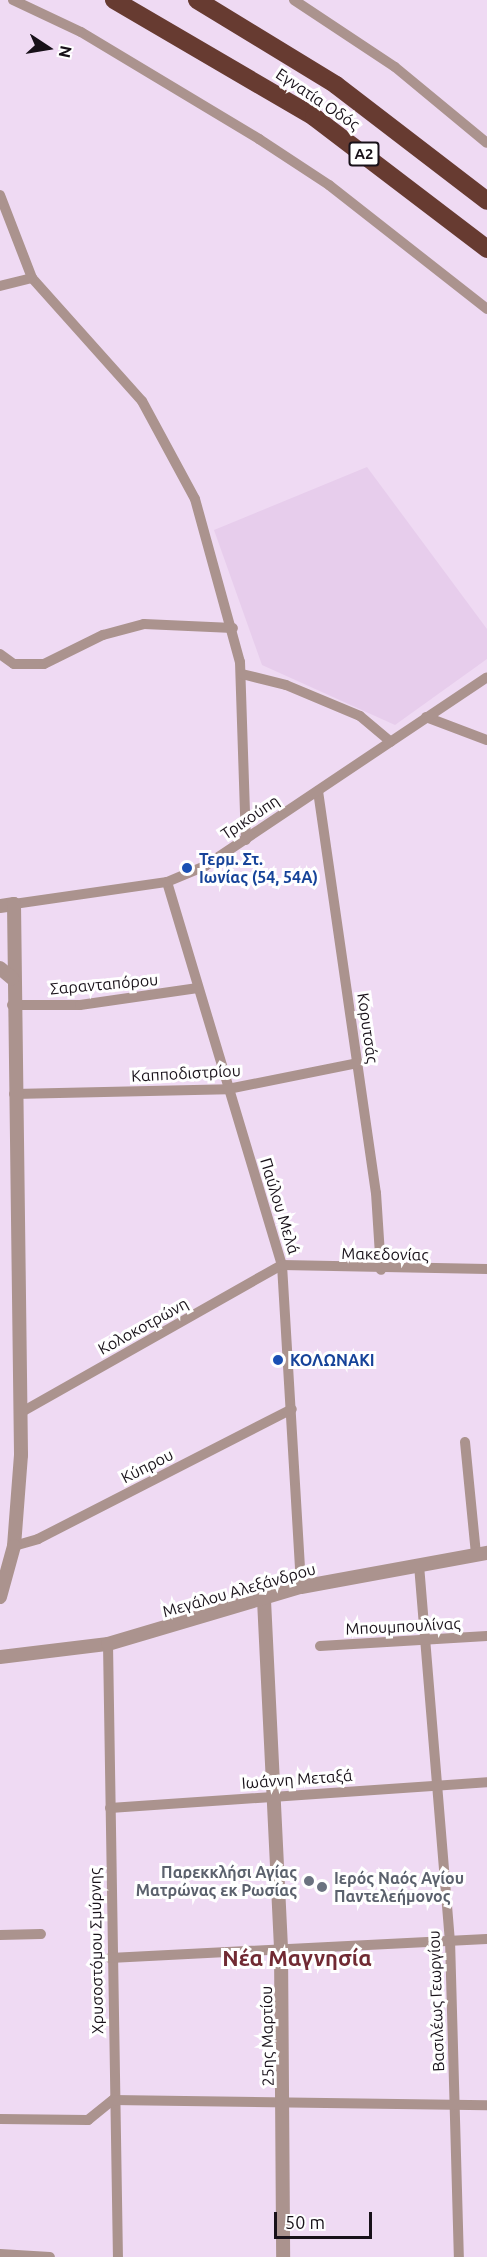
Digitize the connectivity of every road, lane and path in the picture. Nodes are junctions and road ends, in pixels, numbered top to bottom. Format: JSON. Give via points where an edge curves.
{"nodes":[{"id":1,"x":13,"y":0,"type":"edge"},
{"id":2,"x":114,"y":0,"type":"edge"},
{"id":3,"x":196,"y":0,"type":"edge"},
{"id":4,"x":294,"y":0,"type":"edge"},
{"id":5,"x":487,"y":143,"type":"edge"},
{"id":6,"x":0,"y":195,"type":"edge"},
{"id":7,"x":487,"y":201,"type":"edge"},
{"id":8,"x":487,"y":249,"type":"edge"},
{"id":9,"x":32,"y":278,"type":"junction"},
{"id":10,"x":0,"y":286,"type":"edge"},
{"id":11,"x":487,"y":309,"type":"edge"},
{"id":12,"x":233,"y":628,"type":"junction"},
{"id":13,"x":0,"y":654,"type":"edge"},
{"id":14,"x":242,"y":674,"type":"junction"},
{"id":15,"x":487,"y":677,"type":"edge"},
{"id":16,"x":426,"y":717,"type":"junction"},
{"id":17,"x":487,"y":740,"type":"edge"},
{"id":18,"x":392,"y":742,"type":"junction"},
{"id":19,"x":318,"y":791,"type":"junction"},
{"id":20,"x":246,"y":840,"type":"junction"},
{"id":21,"x":167,"y":882,"type":"junction"},
{"id":22,"x":7,"y":905,"type":"edge"},
{"id":23,"x":0,"y":968,"type":"edge"},
{"id":24,"x":12,"y":978,"type":"junction"},
{"id":25,"x":198,"y":988,"type":"junction"},
{"id":26,"x":12,"y":1005,"type":"junction"},
{"id":27,"x":358,"y":1063,"type":"junction"},
{"id":28,"x":228,"y":1089,"type":"junction"},
{"id":29,"x":14,"y":1094,"type":"junction"},
{"id":30,"x":282,"y":1265,"type":"junction"},
{"id":31,"x":487,"y":1269,"type":"edge"},
{"id":32,"x":381,"y":1270,"type":"junction"},
{"id":33,"x":292,"y":1409,"type":"junction"},
{"id":34,"x":20,"y":1413,"type":"junction"},
{"id":35,"x":465,"y":1442,"type":"dead end"},
{"id":36,"x":14,"y":1546,"type":"junction"},
{"id":37,"x":482,"y":1554,"type":"edge"},
{"id":38,"x":419,"y":1565,"type":"junction"},
{"id":39,"x":301,"y":1587,"type":"junction"},
{"id":40,"x":0,"y":1597,"type":"edge"},
{"id":41,"x":264,"y":1600,"type":"junction"},
{"id":42,"x":487,"y":1636,"type":"edge"},
{"id":43,"x":428,"y":1639,"type":"junction"},
{"id":44,"x":108,"y":1644,"type":"junction"},
{"id":45,"x":320,"y":1646,"type":"dead end"},
{"id":46,"x":0,"y":1657,"type":"edge"},
{"id":47,"x":487,"y":1782,"type":"edge"},
{"id":48,"x":441,"y":1784,"type":"junction"},
{"id":49,"x":272,"y":1795,"type":"junction"},
{"id":50,"x":110,"y":1808,"type":"junction"},
{"id":51,"x":41,"y":1934,"type":"dead end"},
{"id":52,"x":0,"y":1935,"type":"edge"},
{"id":53,"x":487,"y":1939,"type":"edge"},
{"id":54,"x":450,"y":1940,"type":"junction"},
{"id":55,"x":281,"y":1947,"type":"junction"},
{"id":56,"x":110,"y":1958,"type":"junction"},
{"id":57,"x":113,"y":2100,"type":"junction"},
{"id":58,"x":284,"y":2102,"type":"junction"},
{"id":59,"x":454,"y":2105,"type":"junction"},
{"id":60,"x":487,"y":2105,"type":"edge"},
{"id":61,"x":0,"y":2119,"type":"edge"},
{"id":62,"x":0,"y":2254,"type":"edge"},
{"id":63,"x":50,"y":2257,"type":"edge"},
{"id":64,"x":118,"y":2257,"type":"edge"},
{"id":65,"x":283,"y":2257,"type":"edge"},
{"id":66,"x":459,"y":2257,"type":"edge"}],
"edges":[{"from":1,"to":11,"type":"street","via":[[81,32],[329,185]]},
{"from":2,"to":8,"type":"highway","name":"Εγνατία Οδός","number":"Α2","via":[[314,117]]},
{"from":3,"to":7,"type":"highway","name":"Εγνατία Οδός","number":"Α2","via":[[336,85]]},
{"from":4,"to":5,"type":"street","via":[[395,67]]},
{"from":6,"to":9,"type":"street"},
{"from":9,"to":10,"type":"street"},
{"from":9,"to":12,"type":"street","via":[[142,401],[164,434],[195,499]]},
{"from":12,"to":13,"type":"street","via":[[144,624],[103,635],[44,664],[14,664]]},
{"from":12,"to":14,"type":"street"},
{"from":14,"to":18,"type":"street","via":[[360,716]]},
{"from":14,"to":20,"type":"street"},
{"from":15,"to":16,"type":"street","name":"Τρικούπη"},
{"from":16,"to":17,"type":"street"},
{"from":16,"to":18,"type":"street","name":"Τρικούπη"},
{"from":18,"to":19,"type":"street","name":"Τρικούπη"},
{"from":19,"to":20,"type":"street","name":"Τρικούπη"},
{"from":19,"to":27,"type":"street","name":"Κορυτσάς"},
{"from":20,"to":21,"type":"street","name":"Τρικούπη"},
{"from":21,"to":22,"type":"street","name":"Τρικούπη"},
{"from":21,"to":25,"type":"street","name":"Παύλου Μελά"},
{"from":22,"to":24,"type":"street"},
{"from":23,"to":24,"type":"street"},
{"from":24,"to":26,"type":"street"},
{"from":25,"to":26,"type":"street","name":"Σαρανταπόρου","via":[[80,1005]]},
{"from":25,"to":28,"type":"street","name":"Παύλου Μελά"},
{"from":26,"to":29,"type":"street"},
{"from":27,"to":28,"type":"street","name":"Καπποδιστρίου"},
{"from":27,"to":32,"type":"street","name":"Κορυτσάς"},
{"from":28,"to":29,"type":"street","name":"Καπποδιστρίου"},
{"from":28,"to":30,"type":"street","name":"Παύλου Μελά"},
{"from":29,"to":34,"type":"street"},
{"from":30,"to":32,"type":"street","name":"Μακεδονίας"},
{"from":30,"to":33,"type":"street","name":"Παύλου Μελά"},
{"from":30,"to":34,"type":"street","name":"Κολοκοτρώνη"},
{"from":31,"to":32,"type":"street","name":"Μακεδονίας"},
{"from":33,"to":36,"type":"street","name":"Κύπρου","via":[[38,1539]]},
{"from":33,"to":39,"type":"street","name":"Παύλου Μελά"},
{"from":34,"to":36,"type":"street"},
{"from":35,"to":37,"type":"street"},
{"from":36,"to":40,"type":"street"},
{"from":37,"to":38,"type":"street","name":"Μεγάλου Αλεξάνδρου"},
{"from":38,"to":39,"type":"street","name":"Μεγάλου Αλεξάνδρου"},
{"from":38,"to":43,"type":"street","name":"Βασιλέως Γεωργίου"},
{"from":39,"to":41,"type":"street","name":"Μεγάλου Αλεξάνδρου"},
{"from":41,"to":44,"type":"street","name":"Μεγάλου Αλεξάνδρου"},
{"from":41,"to":49,"type":"street","name":"25ης Μαρτίου"},
{"from":42,"to":43,"type":"street","name":"Μπουμπουλίνας"},
{"from":43,"to":45,"type":"street","name":"Μπουμπουλίνας"},
{"from":43,"to":48,"type":"street","name":"Βασιλέως Γεωργίου"},
{"from":44,"to":46,"type":"street","name":"Μεγάλου Αλεξάνδρου"},
{"from":44,"to":50,"type":"street","name":"Χρυσοστόμου Σμύρνης"},
{"from":47,"to":48,"type":"street","name":"Ιωάννη Μεταξά"},
{"from":48,"to":49,"type":"street","name":"Ιωάννη Μεταξά"},
{"from":48,"to":54,"type":"street","name":"Βασιλέως Γεωργίου"},
{"from":49,"to":50,"type":"street","name":"Ιωάννη Μεταξά"},
{"from":49,"to":55,"type":"street","name":"25ης Μαρτίου"},
{"from":50,"to":56,"type":"street","name":"Χρυσοστόμου Σμύρνης"},
{"from":51,"to":52,"type":"street"},
{"from":53,"to":54,"type":"street"},
{"from":54,"to":55,"type":"street"},
{"from":54,"to":59,"type":"street","name":"Βασιλέως Γεωργίου"},
{"from":55,"to":56,"type":"street"},
{"from":55,"to":58,"type":"street","name":"25ης Μαρτίου"},
{"from":56,"to":57,"type":"street","name":"Χρυσοστόμου Σμύρνης"},
{"from":57,"to":58,"type":"street"},
{"from":57,"to":61,"type":"street","via":[[88,2120]]},
{"from":57,"to":64,"type":"street","name":"Χρυσοστόμου Σμύρνης"},
{"from":58,"to":59,"type":"street"},
{"from":58,"to":65,"type":"street","name":"25ης Μαρτίου"},
{"from":59,"to":60,"type":"street"},
{"from":59,"to":66,"type":"street","name":"Βασιλέως Γεωργίου"},
{"from":62,"to":63,"type":"street"}]}
